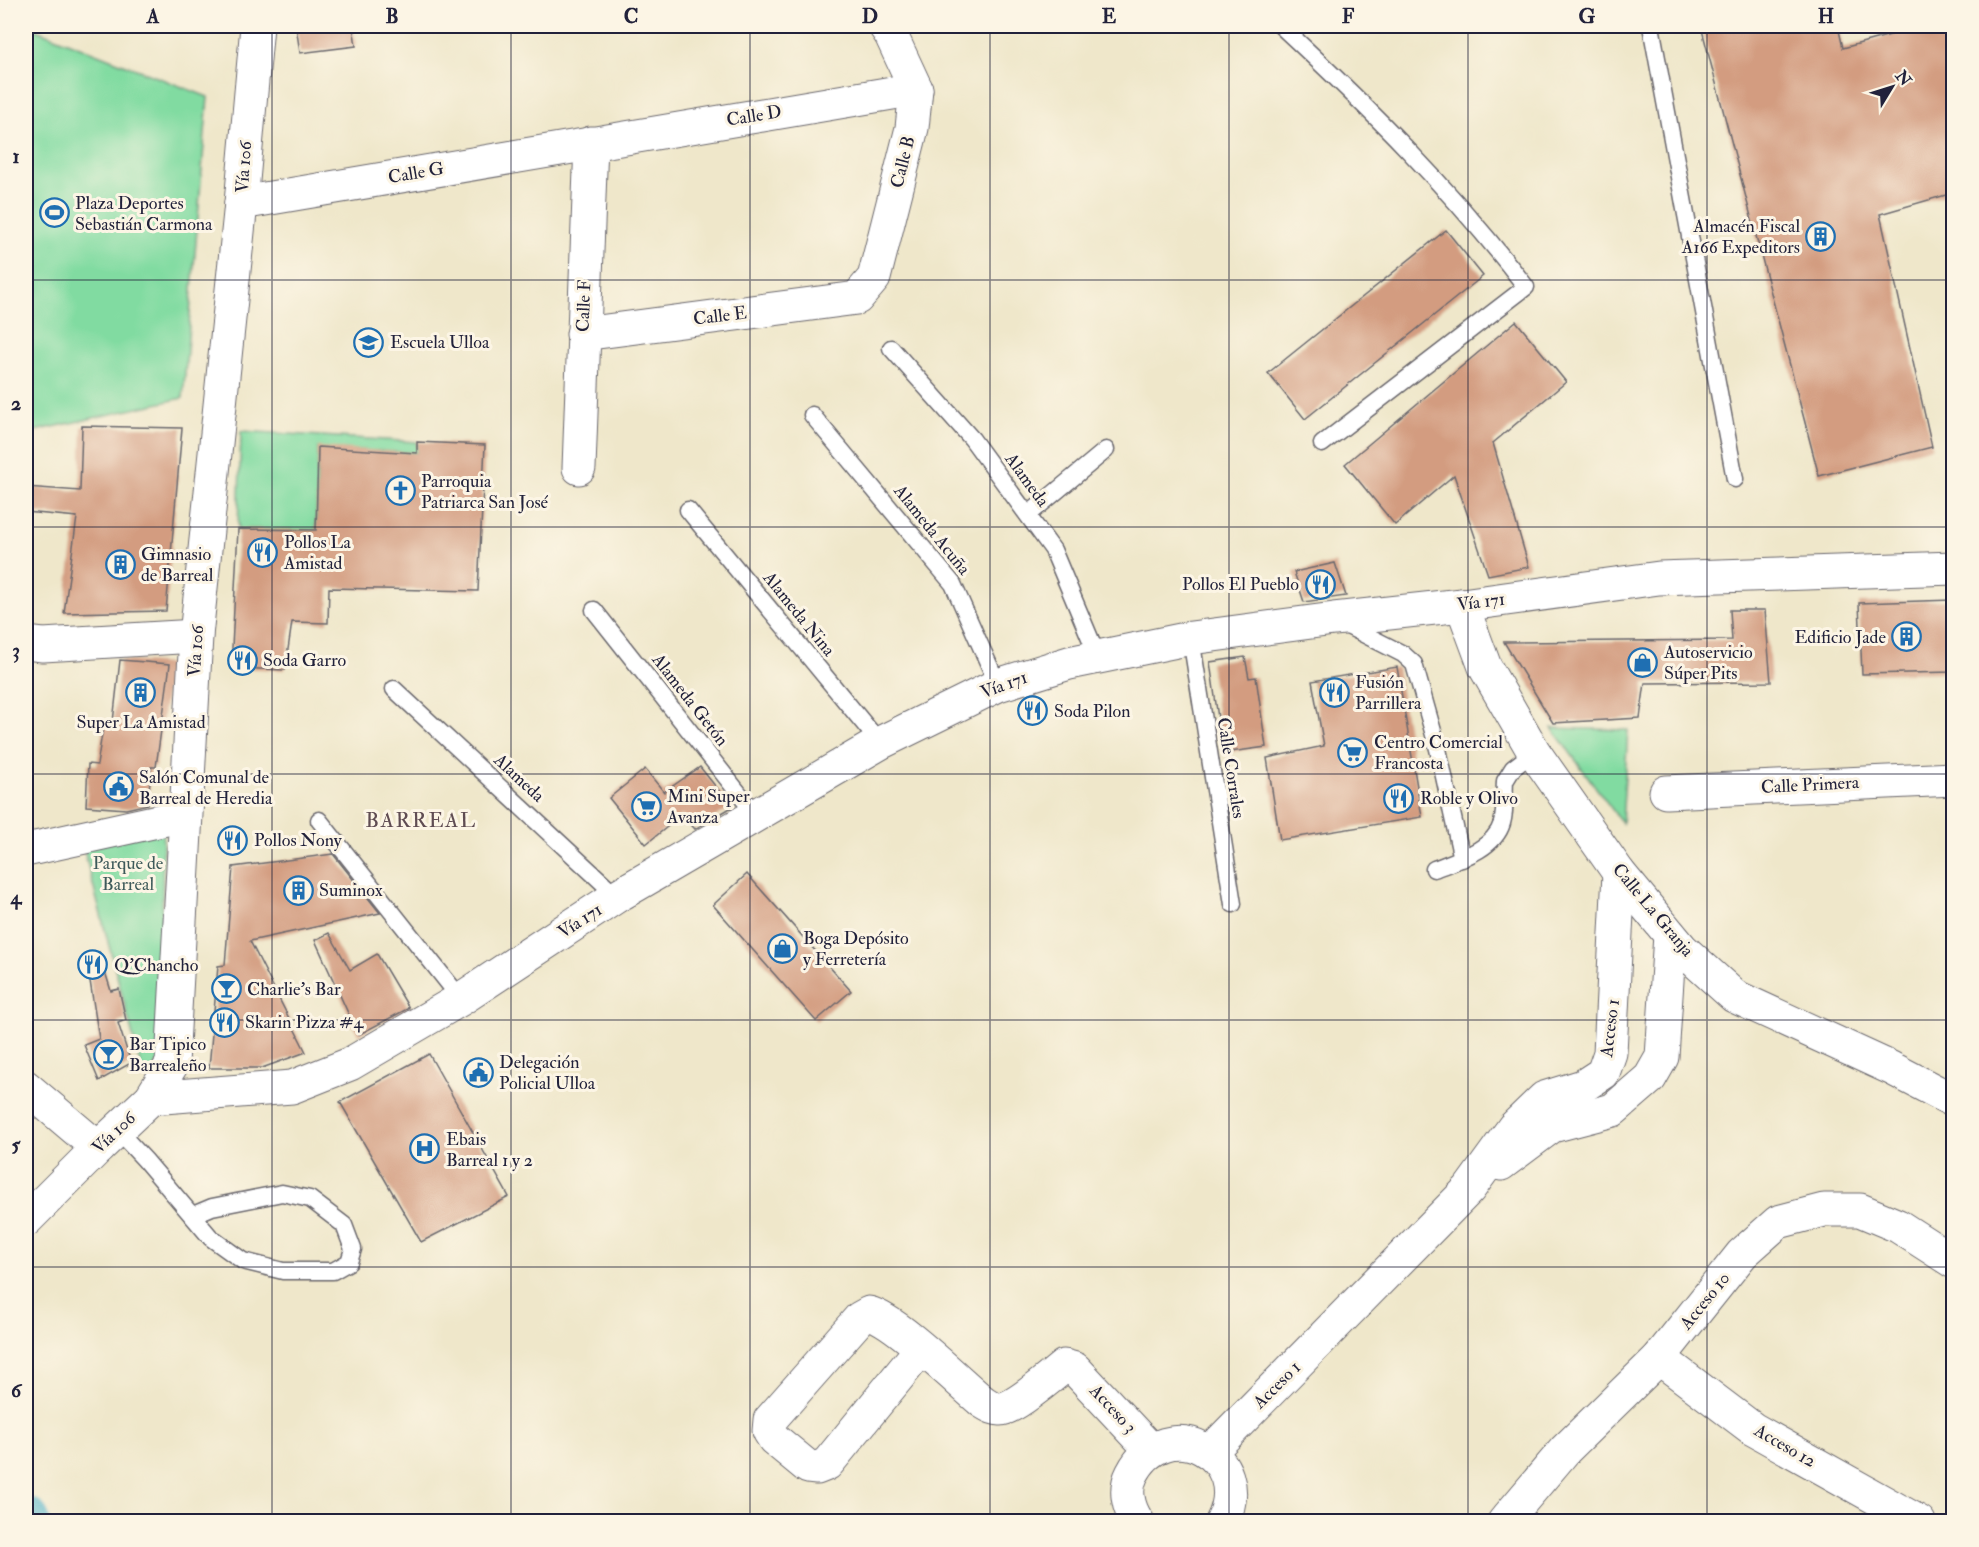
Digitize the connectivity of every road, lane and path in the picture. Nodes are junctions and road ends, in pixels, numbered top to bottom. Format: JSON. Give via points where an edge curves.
{"nodes":[{"id":1,"x":256,"y":26,"type":"edge"},
{"id":2,"x":885,"y":26,"type":"edge"},
{"id":3,"x":1281,"y":26,"type":"edge"},
{"id":4,"x":1651,"y":26,"type":"edge"},
{"id":5,"x":916,"y":89,"type":"junction"},
{"id":6,"x":591,"y":143,"type":"junction"},
{"id":7,"x":242,"y":203,"type":"junction"},
{"id":8,"x":857,"y":298,"type":"joint"},
{"id":9,"x":583,"y":334,"type":"junction"},
{"id":10,"x":891,"y":348,"type":"dead end"},
{"id":11,"x":812,"y":415,"type":"dead end"},
{"id":12,"x":1322,"y":444,"type":"dead end"},
{"id":13,"x":1106,"y":450,"type":"dead end"},
{"id":14,"x":579,"y":468,"type":"dead end"},
{"id":15,"x":1735,"y":479,"type":"dead end"},
{"id":16,"x":688,"y":510,"type":"dead end"},
{"id":17,"x":1028,"y":515,"type":"junction"},
{"id":18,"x":1953,"y":568,"type":"edge"},
{"id":19,"x":1462,"y":605,"type":"junction"},
{"id":20,"x":594,"y":610,"type":"dead end"},
{"id":21,"x":1334,"y":619,"type":"junction"},
{"id":22,"x":196,"y":636,"type":"junction"},
{"id":23,"x":1191,"y":638,"type":"junction"},
{"id":24,"x":26,"y":643,"type":"edge"},
{"id":25,"x":1098,"y":657,"type":"junction"},
{"id":26,"x":998,"y":685,"type":"junction"},
{"id":27,"x":394,"y":689,"type":"dead end"},
{"id":28,"x":880,"y":743,"type":"junction"},
{"id":29,"x":1534,"y":752,"type":"junction"},
{"id":30,"x":1953,"y":779,"type":"edge"},
{"id":31,"x":1666,"y":792,"type":"dead end"},
{"id":32,"x":186,"y":814,"type":"junction"},
{"id":33,"x":756,"y":814,"type":"junction"},
{"id":34,"x":319,"y":820,"type":"dead end"},
{"id":35,"x":26,"y":850,"type":"edge"},
{"id":36,"x":1462,"y":859,"type":"junction"},
{"id":37,"x":1434,"y":870,"type":"dead end"},
{"id":38,"x":1619,"y":873,"type":"junction"},
{"id":39,"x":617,"y":896,"type":"junction"},
{"id":40,"x":1233,"y":904,"type":"dead end"},
{"id":41,"x":1670,"y":935,"type":"junction"},
{"id":42,"x":461,"y":999,"type":"junction"},
{"id":43,"x":26,"y":1087,"type":"edge"},
{"id":44,"x":151,"y":1098,"type":"junction"},
{"id":45,"x":1953,"y":1101,"type":"edge"},
{"id":46,"x":108,"y":1139,"type":"junction"},
{"id":47,"x":1469,"y":1189,"type":"junction"},
{"id":48,"x":193,"y":1215,"type":"junction"},
{"id":49,"x":26,"y":1220,"type":"edge"},
{"id":50,"x":1953,"y":1262,"type":"edge"},
{"id":51,"x":921,"y":1349,"type":"junction"},
{"id":52,"x":1659,"y":1358,"type":"junction"},
{"id":53,"x":1151,"y":1450,"type":"junction"},
{"id":54,"x":1210,"y":1452,"type":"junction"},
{"id":55,"x":1138,"y":1521,"type":"edge"},
{"id":56,"x":1222,"y":1521,"type":"edge"},
{"id":57,"x":1504,"y":1521,"type":"edge"},
{"id":58,"x":1919,"y":1521,"type":"edge"}],
"edges":[{"from":1,"to":7,"type":"street","name":"Vía 106"},
{"from":2,"to":5,"type":"street"},
{"from":3,"to":12,"type":"lane","via":[[1363,103],[1453,198],[1526,287]]},
{"from":4,"to":15,"type":"lane"},
{"from":5,"to":6,"type":"street","name":"Calle D"},
{"from":5,"to":8,"type":"street","name":"Calle B","via":[[912,128],[874,278]]},
{"from":6,"to":7,"type":"street","name":"Calle G"},
{"from":6,"to":9,"type":"street","name":"Calle F"},
{"from":7,"to":22,"type":"street","name":"Vía 106"},
{"from":8,"to":9,"type":"street","name":"Calle E"},
{"from":9,"to":14,"type":"street","name":"Calle F"},
{"from":10,"to":17,"type":"lane","name":"Alameda","via":[[972,439]]},
{"from":11,"to":26,"type":"lane","name":"Alameda Acuña","via":[[953,584]]},
{"from":13,"to":17,"type":"lane"},
{"from":16,"to":28,"type":"lane","name":"Alameda Nina"},
{"from":17,"to":25,"type":"lane","name":"Alameda","via":[[1053,550]]},
{"from":18,"to":19,"type":"street","name":"Vía 171","via":[[1659,578]]},
{"from":19,"to":21,"type":"street","name":"Vía 171"},
{"from":19,"to":29,"type":"street","name":"Calle La Granja","via":[[1485,667]]},
{"from":20,"to":33,"type":"lane","name":"Alameda Getón"},
{"from":21,"to":23,"type":"street","name":"Vía 171"},
{"from":21,"to":36,"type":"lane","via":[[1403,654],[1414,664]]},
{"from":22,"to":24,"type":"street"},
{"from":22,"to":32,"type":"street","name":"Vía 106"},
{"from":23,"to":25,"type":"street","name":"Vía 171"},
{"from":23,"to":40,"type":"lane","name":"Calle Corrales"},
{"from":25,"to":26,"type":"street","name":"Vía 171"},
{"from":26,"to":28,"type":"street","name":"Vía 171"},
{"from":27,"to":39,"type":"lane","name":"Alameda"},
{"from":28,"to":33,"type":"street","name":"Vía 171"},
{"from":29,"to":36,"type":"lane","via":[[1513,768],[1505,781],[1498,831]]},
{"from":29,"to":38,"type":"street","name":"Calle La Granja"},
{"from":30,"to":31,"type":"street","name":"Calle Primera"},
{"from":32,"to":35,"type":"street"},
{"from":32,"to":44,"type":"street","name":"Vía 106","via":[[171,1064]]},
{"from":33,"to":39,"type":"street","name":"Vía 171"},
{"from":34,"to":42,"type":"lane"},
{"from":36,"to":37,"type":"lane"},
{"from":38,"to":41,"type":"street","name":"Calle La Granja"},
{"from":38,"to":47,"type":"street","name":"Acceso 1","via":[[1611,1042],[1603,1073],[1583,1086],[1544,1098],[1514,1127]]},
{"from":39,"to":42,"type":"street","name":"Vía 171"},
{"from":41,"to":45,"type":"street","name":"Calle La Granja","via":[[1734,996]]},
{"from":41,"to":47,"type":"street","name":"Acceso 1","via":[[1662,1057],[1650,1078],[1613,1110],[1552,1126]]},
{"from":42,"to":44,"type":"street","name":"Vía 171","via":[[350,1064],[292,1087]]},
{"from":43,"to":46,"type":"street"},
{"from":44,"to":46,"type":"street","name":"Vía 106"},
{"from":46,"to":48,"type":"lane"},
{"from":46,"to":49,"type":"street","name":"Vía 106"},
{"from":47,"to":54,"type":"street","name":"Acceso 1"},
{"from":48,"to":48,"type":"lane","via":[[211,1238],[243,1261],[283,1271],[333,1271],[349,1262],[353,1249],[344,1225],[310,1199],[282,1193],[212,1207]]},
{"from":50,"to":52,"type":"street","name":"Acceso 10","via":[[1898,1226],[1860,1210],[1824,1210],[1778,1222],[1742,1254]]},
{"from":51,"to":51,"type":"street","via":[[827,1464],[808,1467],[769,1431],[770,1420],[860,1318],[869,1313],[880,1316]]},
{"from":51,"to":53,"type":"street","name":"Acceso 3","via":[[993,1408],[1005,1408],[1064,1366],[1075,1369]]},
{"from":52,"to":57,"type":"street","name":"Acceso 10","via":[[1565,1450]]},
{"from":52,"to":58,"type":"street","name":"Acceso 12","via":[[1753,1429]]},
{"from":53,"to":54,"type":"street","via":[[1165,1443],[1181,1442]]},
{"from":53,"to":55,"type":"street","via":[[1138,1462],[1130,1478],[1128,1495]]},
{"from":54,"to":56,"type":"street","via":[[1221,1464],[1231,1495]]}]}
